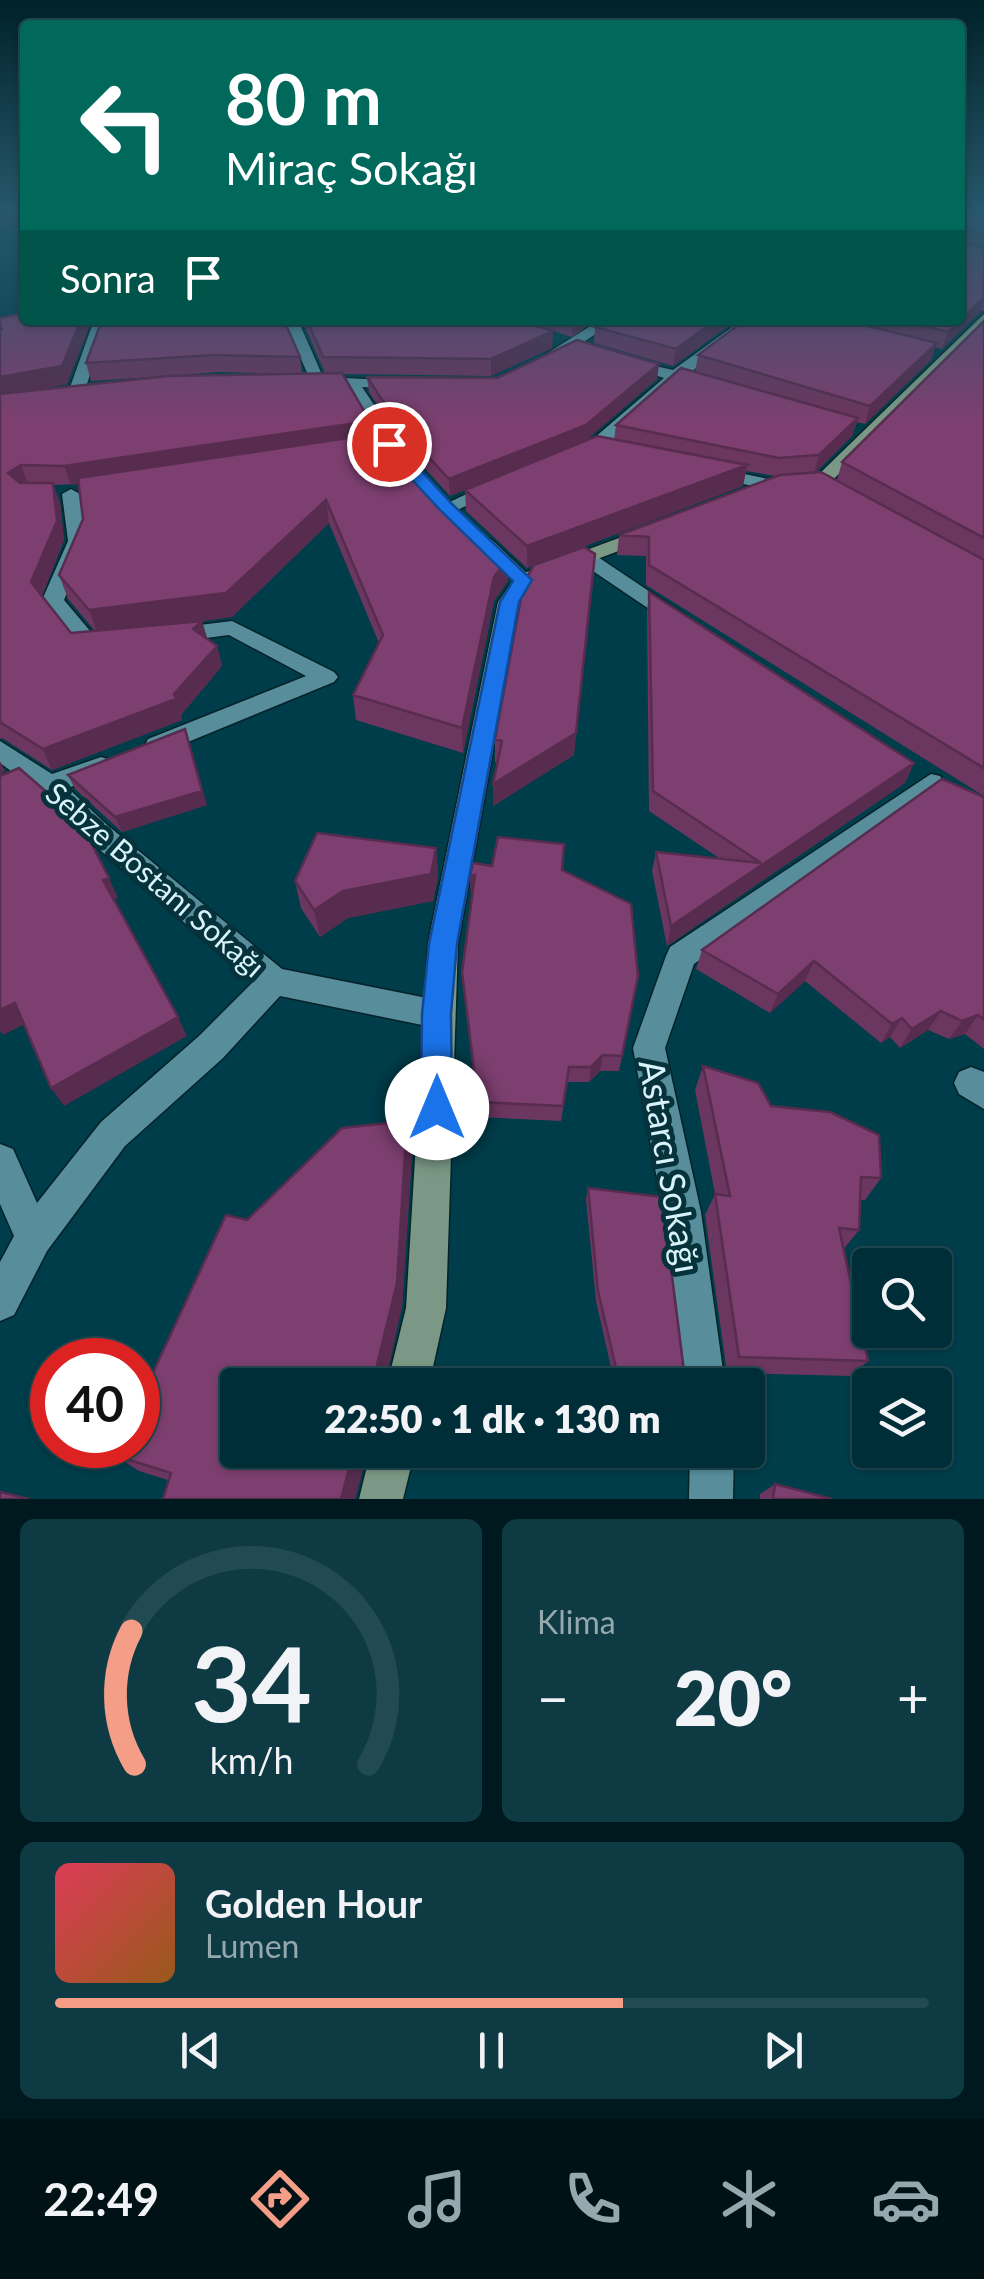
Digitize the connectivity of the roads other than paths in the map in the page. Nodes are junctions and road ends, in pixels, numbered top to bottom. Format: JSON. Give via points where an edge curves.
{"nodes":[{"id":1,"x":984,"y":318,"type":"edge"},
{"id":2,"x":99,"y":325,"type":"edge"},
{"id":3,"x":293,"y":325,"type":"edge"},
{"id":4,"x":605,"y":325,"type":"edge"},
{"id":5,"x":744,"y":325,"type":"edge"},
{"id":6,"x":557,"y":340,"type":"edge"},
{"id":7,"x":583,"y":348,"type":"junction"},
{"id":8,"x":608,"y":356,"type":"edge"},
{"id":9,"x":543,"y":361,"type":"edge"},
{"id":10,"x":675,"y":376,"type":"junction"},
{"id":11,"x":298,"y":381,"type":"edge"},
{"id":12,"x":317,"y":381,"type":"junction"},
{"id":13,"x":352,"y":384,"type":"junction"},
{"id":14,"x":424,"y":384,"type":"edge"},
{"id":15,"x":710,"y":386,"type":"edge"},
{"id":16,"x":102,"y":388,"type":"edge"},
{"id":17,"x":78,"y":390,"type":"junction"},
{"id":18,"x":58,"y":394,"type":"edge"},
{"id":19,"x":558,"y":461,"type":"edge"},
{"id":20,"x":682,"y":467,"type":"edge"},
{"id":21,"x":412,"y":470,"type":"edge"},
{"id":22,"x":506,"y":480,"type":"edge"},
{"id":23,"x":772,"y":485,"type":"junction"},
{"id":24,"x":72,"y":493,"type":"dead end"},
{"id":25,"x":738,"y":498,"type":"edge"},
{"id":26,"x":670,"y":524,"type":"edge"},
{"id":27,"x":585,"y":557,"type":"junction"},
{"id":28,"x":516,"y":591,"type":"junction"},
{"id":29,"x":695,"y":630,"type":"edge"},
{"id":30,"x":0,"y":750,"type":"edge"},
{"id":31,"x":39,"y":779,"type":"junction"},
{"id":32,"x":932,"y":782,"type":"edge"},
{"id":33,"x":0,"y":790,"type":"edge"},
{"id":34,"x":274,"y":981,"type":"junction"},
{"id":35,"x":437,"y":1014,"type":"junction"},
{"id":36,"x":0,"y":1162,"type":"edge"},
{"id":37,"x":34,"y":1238,"type":"junction"},
{"id":38,"x":0,"y":1301,"type":"edge"},
{"id":39,"x":412,"y":1368,"type":"edge"},
{"id":40,"x":702,"y":1368,"type":"edge"},
{"id":41,"x":388,"y":1468,"type":"edge"},
{"id":42,"x":712,"y":1468,"type":"edge"},
{"id":43,"x":381,"y":1499,"type":"edge"},
{"id":44,"x":712,"y":1499,"type":"edge"}],
"edges":[{"from":1,"to":23,"type":"street","via":[[934,353],[861,429],[830,487]]},
{"from":2,"to":17,"type":"street"},
{"from":3,"to":12,"type":"street"},
{"from":4,"to":7,"type":"street"},
{"from":5,"to":10,"type":"street"},
{"from":6,"to":7,"type":"street"},
{"from":7,"to":9,"type":"street"},
{"from":8,"to":10,"type":"street"},
{"from":10,"to":15,"type":"street"},
{"from":10,"to":19,"type":"street","via":[[602,450]]},
{"from":11,"to":12,"type":"street"},
{"from":12,"to":13,"type":"street"},
{"from":13,"to":14,"type":"street"},
{"from":13,"to":21,"type":"street","via":[[379,446]]},
{"from":16,"to":17,"type":"street"},
{"from":17,"to":18,"type":"street"},
{"from":20,"to":23,"type":"street"},
{"from":22,"to":28,"type":"street","via":[[453,514]]},
{"from":23,"to":25,"type":"street"},
{"from":24,"to":31,"type":"street","via":[[78,540],[53,600],[90,646],[232,628],[326,676],[126,757]]},
{"from":26,"to":27,"type":"street"},
{"from":27,"to":28,"type":"street"},
{"from":27,"to":29,"type":"street"},
{"from":28,"to":35,"type":"street","via":[[443,944]]},
{"from":30,"to":31,"type":"street","name":"Sebze Bostanı Sokağı"},
{"from":31,"to":33,"type":"street"},
{"from":31,"to":34,"type":"street","name":"Sebze Bostanı Sokağı"},
{"from":32,"to":40,"type":"street","name":"Astarcı Sokağı","via":[[681,956],[648,1048],[682,1212]]},
{"from":34,"to":35,"type":"street","name":"Sebze Bostanı Sokağı"},
{"from":34,"to":37,"type":"street","via":[[113,1134]]},
{"from":35,"to":39,"type":"street","via":[[426,1308]]},
{"from":36,"to":37,"type":"street"},
{"from":37,"to":38,"type":"street"},
{"from":41,"to":43,"type":"street"},
{"from":42,"to":44,"type":"street"}]}
